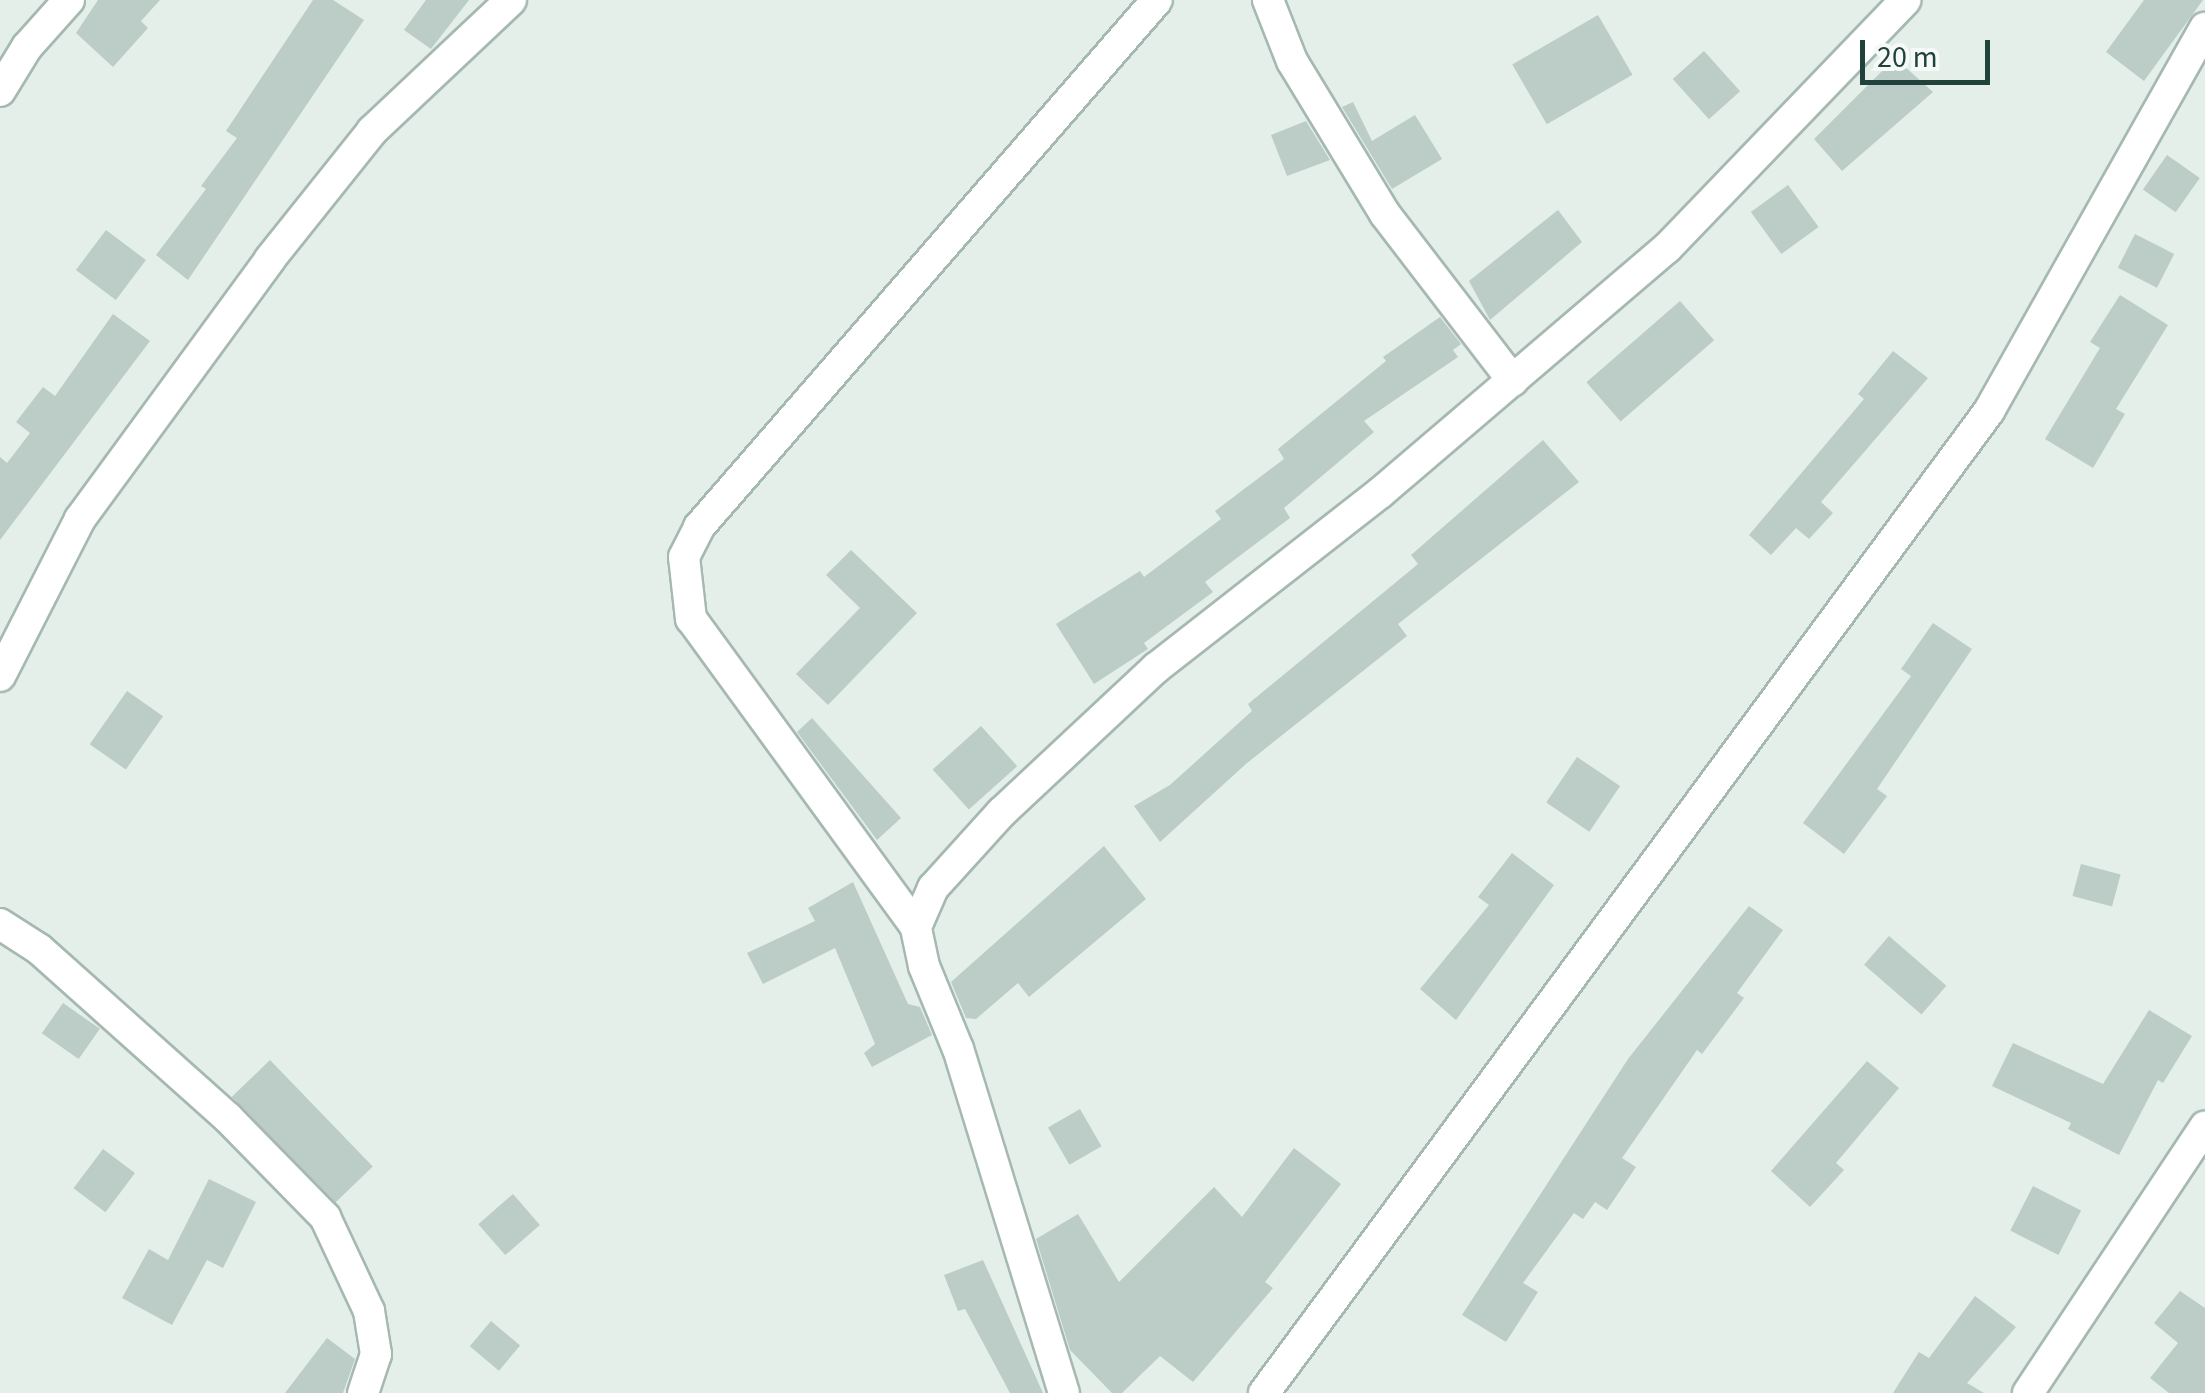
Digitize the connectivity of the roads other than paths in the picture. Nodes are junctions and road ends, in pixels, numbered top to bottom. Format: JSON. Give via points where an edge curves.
{"nodes":[{"id":1,"x":69,"y":0,"type":"edge"},
{"id":2,"x":511,"y":0,"type":"edge"},
{"id":3,"x":1157,"y":0,"type":"edge"},
{"id":4,"x":1268,"y":0,"type":"edge"},
{"id":5,"x":1906,"y":0,"type":"edge"},
{"id":6,"x":2205,"y":28,"type":"edge"},
{"id":7,"x":0,"y":91,"type":"edge"},
{"id":8,"x":1513,"y":381,"type":"junction"},
{"id":9,"x":0,"y":676,"type":"edge"},
{"id":10,"x":0,"y":924,"type":"edge"},
{"id":11,"x":916,"y":927,"type":"junction"},
{"id":12,"x":2205,"y":1127,"type":"edge"},
{"id":13,"x":363,"y":1393,"type":"edge"},
{"id":14,"x":1064,"y":1393,"type":"edge"},
{"id":15,"x":1264,"y":1393,"type":"edge"},
{"id":16,"x":2028,"y":1393,"type":"edge"}],
"edges":[{"from":1,"to":7,"type":"street","via":[[27,47]]},
{"from":2,"to":9,"type":"street","via":[[372,132],[270,259],[80,519]]},
{"from":3,"to":11,"type":"street","via":[[699,527],[684,557],[691,620]]},
{"from":4,"to":8,"type":"street","via":[[1292,61],[1385,214]]},
{"from":5,"to":8,"type":"street","via":[[1666,248]]},
{"from":6,"to":15,"type":"street","via":[[1990,412]]},
{"from":8,"to":11,"type":"street","via":[[1156,668],[1002,812],[933,888]]},
{"from":10,"to":13,"type":"street","via":[[39,950],[228,1118],[325,1217],[369,1311],[376,1354]]},
{"from":11,"to":14,"type":"street"},
{"from":12,"to":16,"type":"street"}]}
